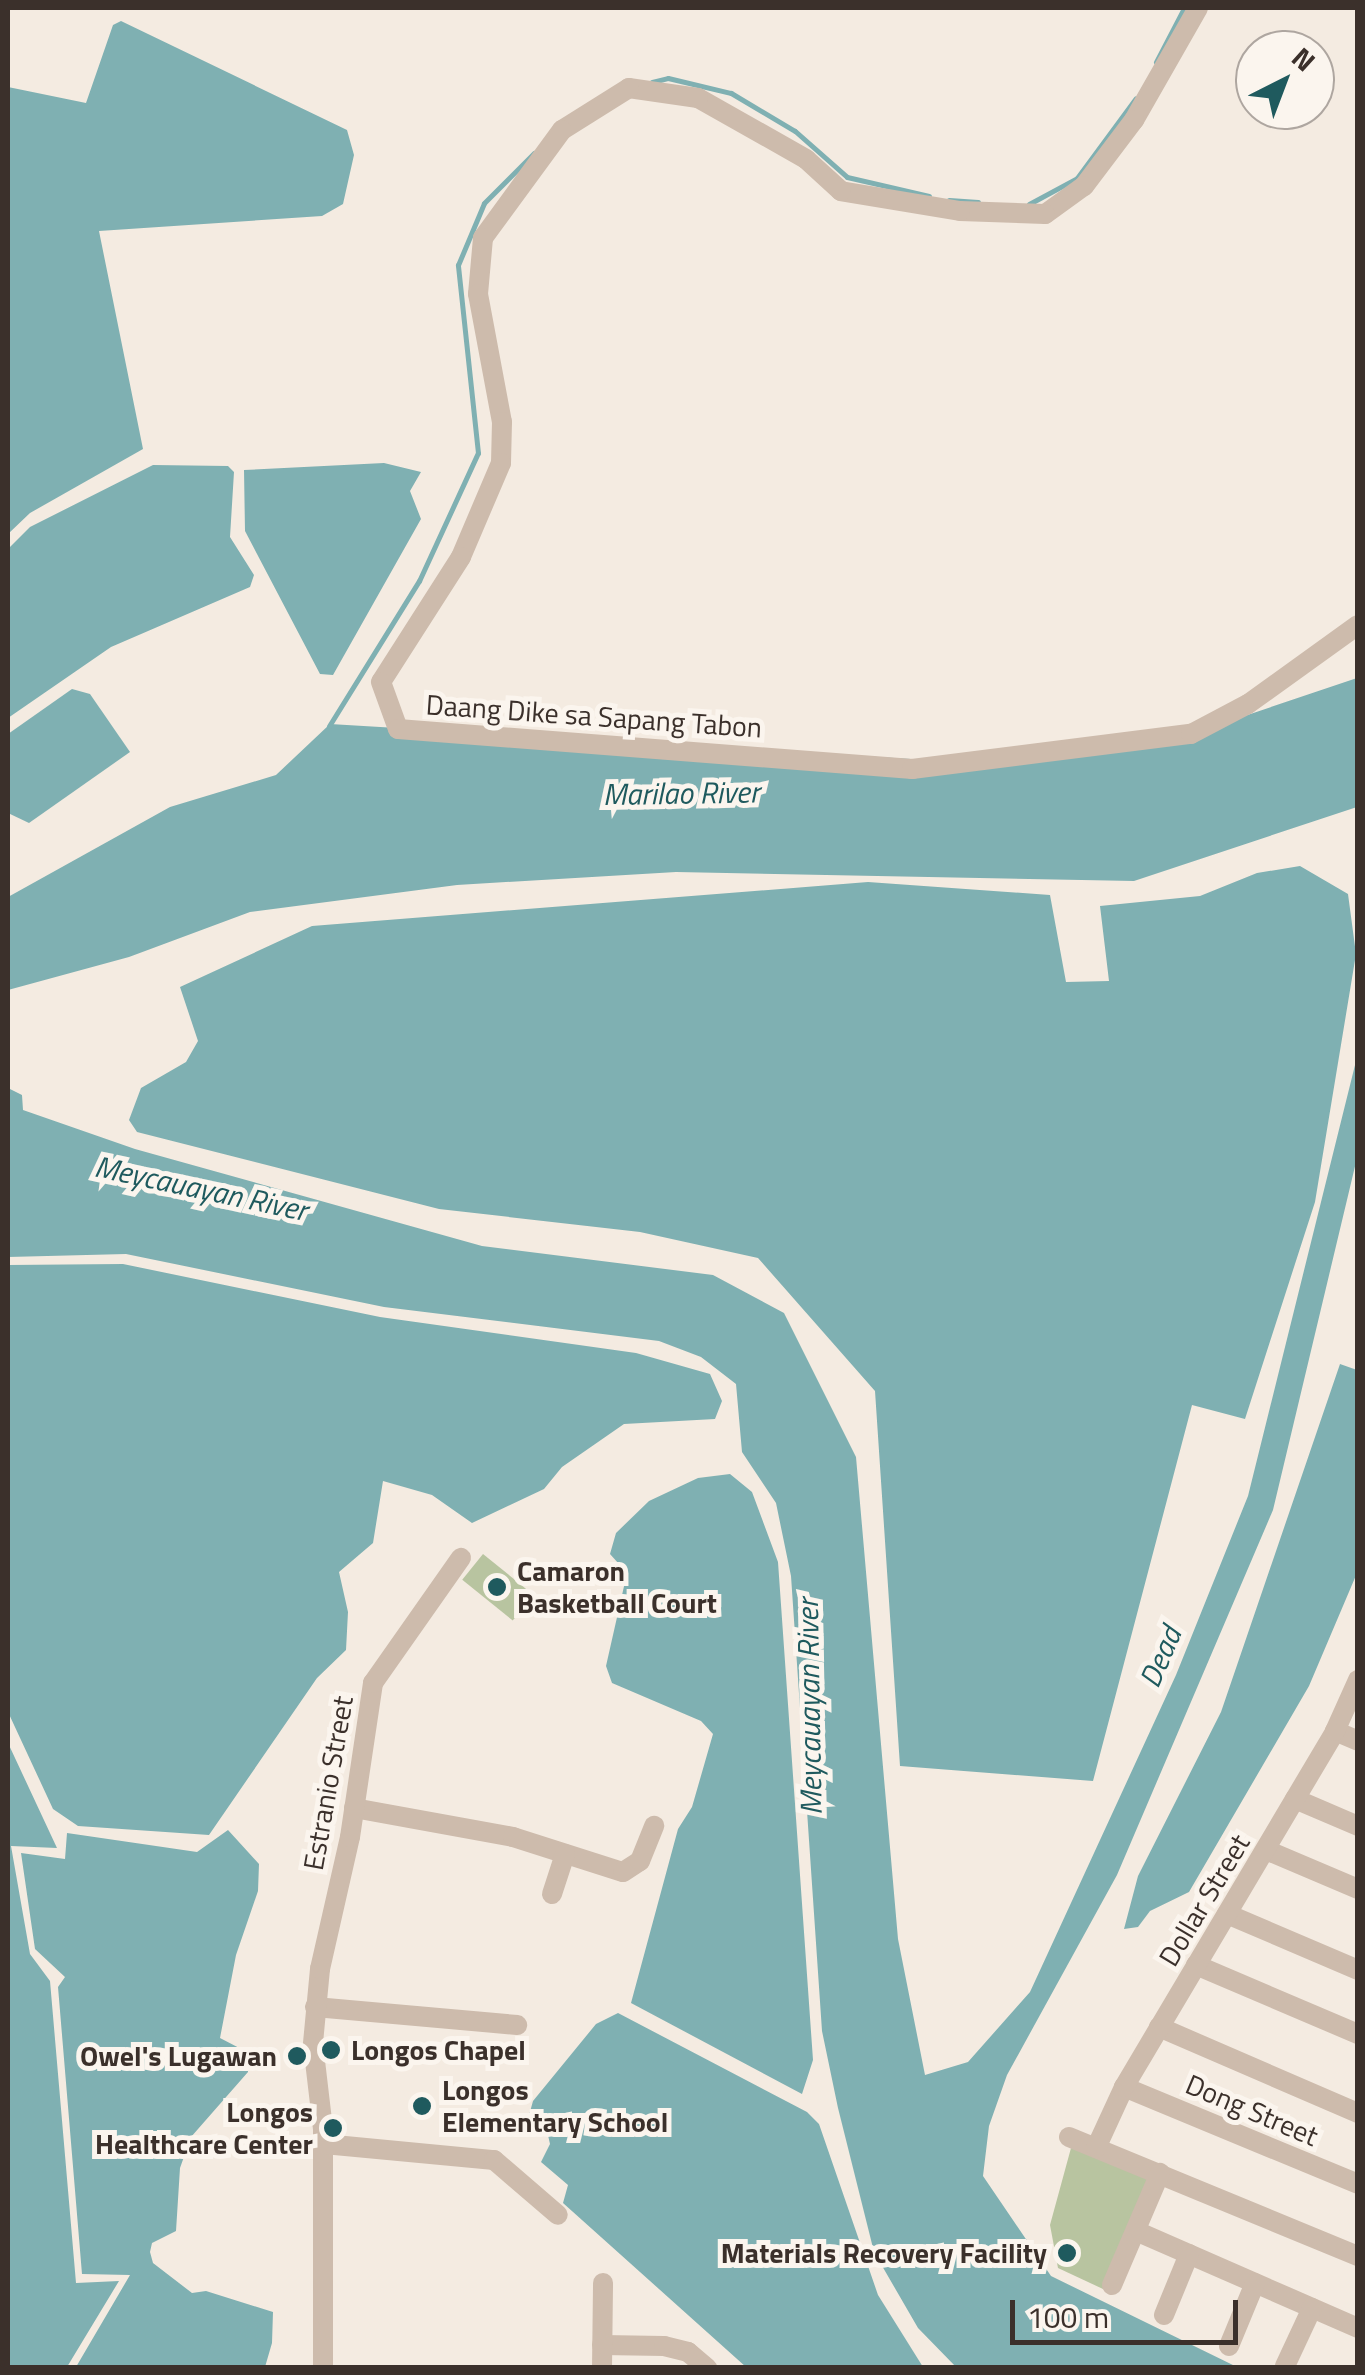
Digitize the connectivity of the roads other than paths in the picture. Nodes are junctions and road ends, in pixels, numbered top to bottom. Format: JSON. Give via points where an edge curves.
{"nodes":[{"id":1,"x":1198,"y":8,"type":"edge"},
{"id":2,"x":1358,"y":625,"type":"edge"},
{"id":3,"x":461,"y":1558,"type":"dead end"},
{"id":4,"x":1358,"y":1680,"type":"edge"},
{"id":5,"x":1335,"y":1731,"type":"junction"},
{"id":6,"x":1358,"y":1741,"type":"edge"},
{"id":7,"x":1295,"y":1799,"type":"junction"},
{"id":8,"x":354,"y":1808,"type":"junction"},
{"id":9,"x":654,"y":1826,"type":"dead end"},
{"id":10,"x":1358,"y":1826,"type":"edge"},
{"id":11,"x":1266,"y":1850,"type":"junction"},
{"id":12,"x":565,"y":1854,"type":"junction"},
{"id":13,"x":1358,"y":1889,"type":"edge"},
{"id":14,"x":552,"y":1894,"type":"dead end"},
{"id":15,"x":1227,"y":1914,"type":"junction"},
{"id":16,"x":1196,"y":1966,"type":"junction"},
{"id":17,"x":1358,"y":1970,"type":"edge"},
{"id":18,"x":315,"y":2007,"type":"junction"},
{"id":19,"x":517,"y":2025,"type":"dead end"},
{"id":20,"x":1159,"y":2027,"type":"junction"},
{"id":21,"x":1358,"y":2034,"type":"edge"},
{"id":22,"x":1124,"y":2087,"type":"junction"},
{"id":23,"x":1358,"y":2113,"type":"edge"},
{"id":24,"x":1069,"y":2137,"type":"dead end"},
{"id":25,"x":324,"y":2144,"type":"junction"},
{"id":26,"x":1096,"y":2148,"type":"junction"},
{"id":27,"x":1160,"y":2173,"type":"junction"},
{"id":28,"x":1358,"y":2184,"type":"edge"},
{"id":29,"x":558,"y":2215,"type":"dead end"},
{"id":30,"x":1136,"y":2231,"type":"junction"},
{"id":31,"x":1189,"y":2254,"type":"junction"},
{"id":32,"x":1358,"y":2256,"type":"edge"},
{"id":33,"x":603,"y":2283,"type":"dead end"},
{"id":34,"x":1255,"y":2283,"type":"junction"},
{"id":35,"x":1112,"y":2285,"type":"dead end"},
{"id":36,"x":1312,"y":2308,"type":"junction"},
{"id":37,"x":1164,"y":2315,"type":"dead end"},
{"id":38,"x":1358,"y":2328,"type":"edge"},
{"id":39,"x":602,"y":2345,"type":"junction"},
{"id":40,"x":1229,"y":2346,"type":"dead end"},
{"id":41,"x":1285,"y":2366,"type":"edge"},
{"id":42,"x":323,"y":2368,"type":"edge"},
{"id":43,"x":602,"y":2368,"type":"edge"},
{"id":44,"x":707,"y":2368,"type":"edge"}],
"edges":[{"from":1,"to":2,"type":"street","name":"Daang Dike sa Sapang Tabon","via":[[1134,120],[1084,186],[1046,214],[960,212],[842,191],[806,158],[698,98],[629,88],[562,130],[483,238],[478,294],[502,422],[501,463],[462,556],[400,642],[382,682],[398,729],[912,769],[1191,734]]},
{"from":3,"to":8,"type":"street","name":"Estranio Street","via":[[373,1683]]},
{"from":4,"to":5,"type":"street","name":"Dollar Street"},
{"from":5,"to":6,"type":"street"},
{"from":5,"to":7,"type":"street","name":"Dollar Street"},
{"from":7,"to":10,"type":"street"},
{"from":7,"to":11,"type":"street","name":"Dollar Street"},
{"from":8,"to":12,"type":"street","via":[[512,1837]]},
{"from":8,"to":18,"type":"street","name":"Estranio Street"},
{"from":9,"to":12,"type":"street","via":[[630,1871]]},
{"from":11,"to":13,"type":"street"},
{"from":11,"to":15,"type":"street","name":"Dollar Street"},
{"from":12,"to":14,"type":"street"},
{"from":15,"to":16,"type":"street","name":"Dollar Street"},
{"from":15,"to":17,"type":"street"},
{"from":16,"to":20,"type":"street","name":"Dollar Street"},
{"from":16,"to":21,"type":"street"},
{"from":18,"to":19,"type":"street"},
{"from":18,"to":25,"type":"street","name":"Estranio Street"},
{"from":20,"to":22,"type":"street","name":"Dollar Street"},
{"from":20,"to":23,"type":"street"},
{"from":22,"to":26,"type":"street","name":"Dollar Street"},
{"from":22,"to":28,"type":"street","name":"Dong Street"},
{"from":24,"to":26,"type":"street"},
{"from":25,"to":29,"type":"street","via":[[494,2160]]},
{"from":25,"to":42,"type":"street","name":"Estranio Street"},
{"from":26,"to":27,"type":"street"},
{"from":27,"to":30,"type":"street"},
{"from":27,"to":32,"type":"street"},
{"from":30,"to":31,"type":"street"},
{"from":30,"to":35,"type":"street"},
{"from":31,"to":34,"type":"street"},
{"from":31,"to":37,"type":"street"},
{"from":33,"to":39,"type":"street"},
{"from":34,"to":36,"type":"street"},
{"from":34,"to":40,"type":"street"},
{"from":36,"to":38,"type":"street"},
{"from":36,"to":41,"type":"street"},
{"from":39,"to":43,"type":"street"},
{"from":39,"to":44,"type":"street","via":[[664,2346],[688,2352]]}]}
